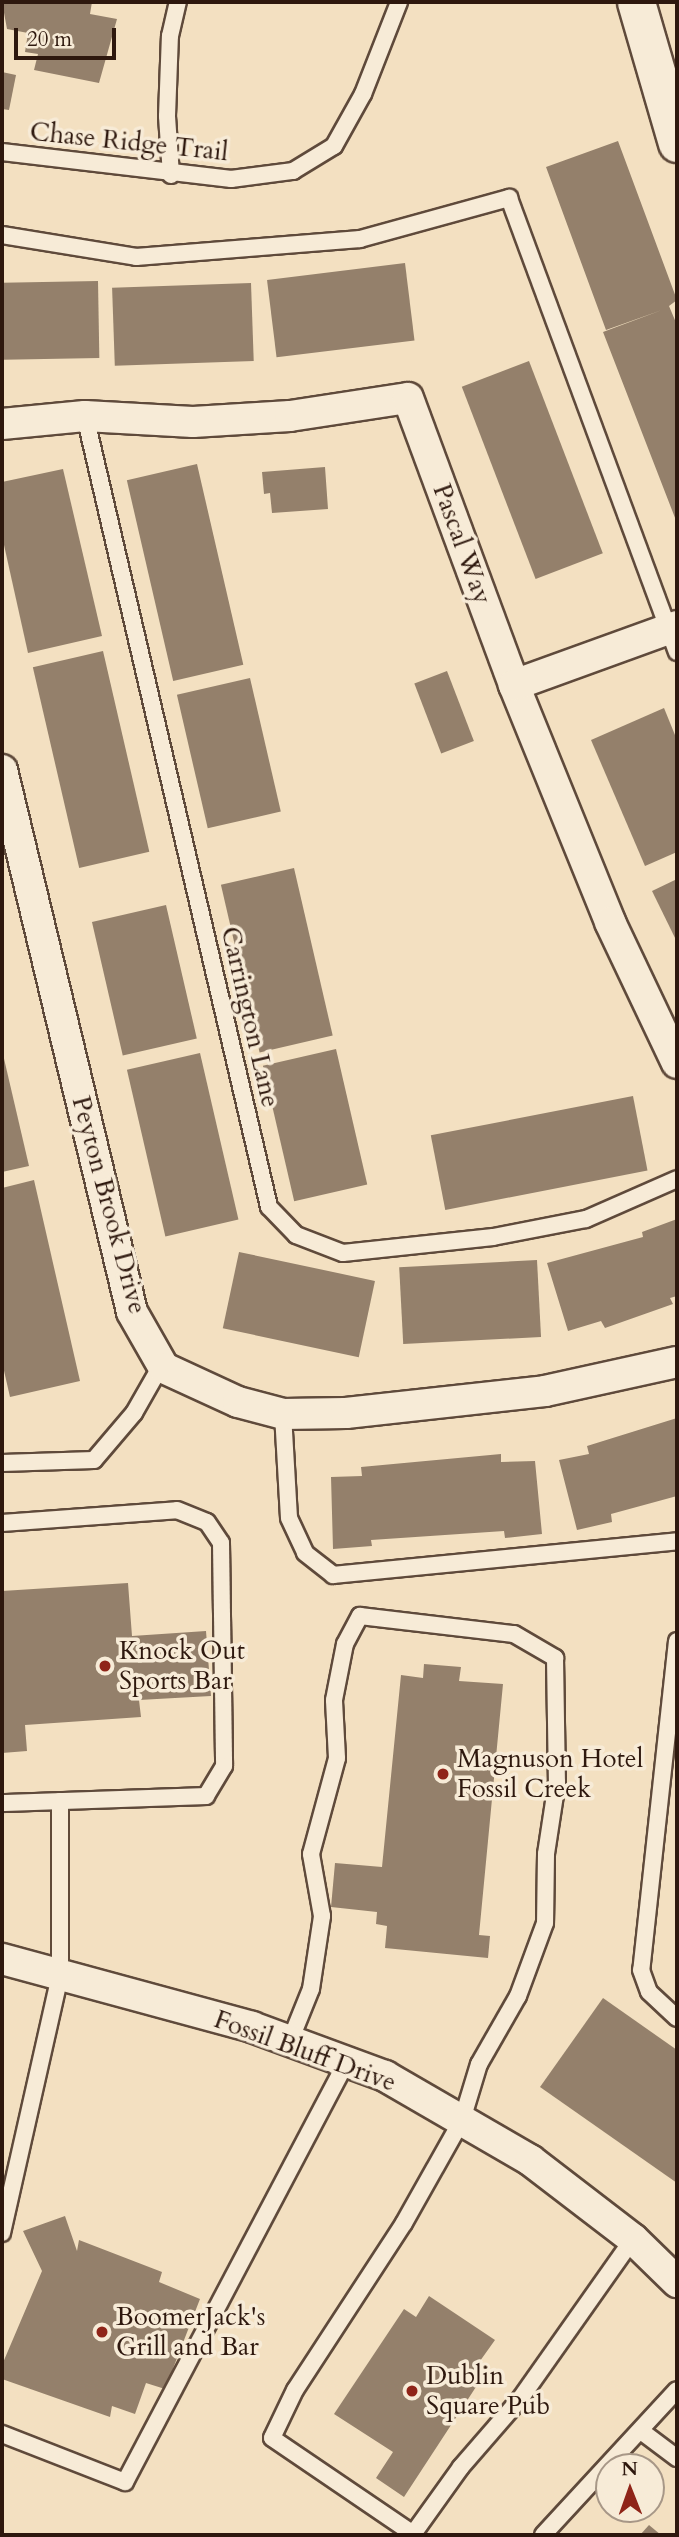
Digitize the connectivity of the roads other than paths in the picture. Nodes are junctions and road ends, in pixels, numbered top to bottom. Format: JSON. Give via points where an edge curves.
{"nodes":[{"id":1,"x":178,"y":2,"type":"edge"},
{"id":2,"x":399,"y":2,"type":"edge"},
{"id":3,"x":636,"y":2,"type":"edge"},
{"id":4,"x":677,"y":143,"type":"edge"},
{"id":5,"x":2,"y":152,"type":"edge"},
{"id":6,"x":171,"y":175,"type":"junction"},
{"id":7,"x":2,"y":235,"type":"edge"},
{"id":8,"x":86,"y":416,"type":"junction"},
{"id":9,"x":2,"y":424,"type":"edge"},
{"id":10,"x":674,"y":636,"type":"edge"},
{"id":11,"x":514,"y":685,"type":"junction"},
{"id":12,"x":2,"y":770,"type":"edge"},
{"id":13,"x":677,"y":1063,"type":"edge"},
{"id":14,"x":677,"y":1179,"type":"edge"},
{"id":15,"x":677,"y":1362,"type":"edge"},
{"id":16,"x":162,"y":1364,"type":"junction"},
{"id":17,"x":283,"y":1414,"type":"junction"},
{"id":18,"x":2,"y":1463,"type":"edge"},
{"id":19,"x":2,"y":1523,"type":"edge"},
{"id":20,"x":677,"y":1541,"type":"edge"},
{"id":21,"x":677,"y":1641,"type":"edge"},
{"id":22,"x":60,"y":1801,"type":"junction"},
{"id":23,"x":2,"y":1803,"type":"edge"},
{"id":24,"x":2,"y":1959,"type":"edge"},
{"id":25,"x":60,"y":1975,"type":"junction"},
{"id":26,"x":677,"y":2018,"type":"edge"},
{"id":27,"x":290,"y":2041,"type":"junction"},
{"id":28,"x":346,"y":2062,"type":"junction"},
{"id":29,"x":462,"y":2120,"type":"junction"},
{"id":30,"x":2,"y":2233,"type":"edge"},
{"id":31,"x":633,"y":2239,"type":"junction"},
{"id":32,"x":677,"y":2282,"type":"edge"},
{"id":33,"x":677,"y":2390,"type":"edge"},
{"id":34,"x":641,"y":2431,"type":"junction"},
{"id":35,"x":2,"y":2434,"type":"edge"},
{"id":36,"x":677,"y":2458,"type":"edge"},
{"id":37,"x":543,"y":2535,"type":"edge"}],
"edges":[{"from":1,"to":6,"type":"lane","via":[[169,76]]},
{"from":2,"to":6,"type":"lane","name":"Chase Ridge Trail","via":[[363,94],[334,146],[293,172],[231,179]]},
{"from":3,"to":4,"type":"street"},
{"from":5,"to":6,"type":"lane","name":"Chase Ridge Trail"},
{"from":7,"to":10,"type":"lane","via":[[136,257],[360,239],[509,198]]},
{"from":8,"to":9,"type":"street","name":"Pascal Way"},
{"from":8,"to":11,"type":"street","name":"Pascal Way","via":[[192,422],[290,416],[408,398]]},
{"from":8,"to":14,"type":"lane","name":"Carrington Lane","via":[[269,1207],[296,1235],[343,1253],[493,1237],[586,1219]]},
{"from":10,"to":11,"type":"street"},
{"from":11,"to":13,"type":"street","name":"Pascal Way","via":[[610,922]]},
{"from":12,"to":16,"type":"street","name":"Peyton Brook Drive","via":[[132,1312]]},
{"from":15,"to":17,"type":"street","via":[[545,1391],[346,1413]]},
{"from":16,"to":17,"type":"street","via":[[238,1402]]},
{"from":16,"to":18,"type":"lane","via":[[134,1413],[94,1460]]},
{"from":17,"to":20,"type":"lane","via":[[289,1518],[305,1553],[333,1574]]},
{"from":19,"to":22,"type":"lane","via":[[177,1510],[206,1522],[221,1543],[225,1766],[206,1796]]},
{"from":21,"to":26,"type":"lane","via":[[641,1970],[649,1992]]},
{"from":22,"to":23,"type":"lane"},
{"from":22,"to":25,"type":"lane"},
{"from":24,"to":25,"type":"street","name":"Fossil Bluff Drive"},
{"from":25,"to":27,"type":"street","name":"Fossil Bluff Drive"},
{"from":25,"to":30,"type":"lane"},
{"from":27,"to":28,"type":"street","name":"Fossil Bluff Drive"},
{"from":27,"to":29,"type":"lane","via":[[311,1989],[322,1916],[311,1854],[337,1758],[334,1700],[345,1644],[360,1616],[514,1634],[555,1658],[558,1782],[546,1854],[545,1923],[518,1996],[479,2064]]},
{"from":28,"to":29,"type":"street","name":"Fossil Bluff Drive","via":[[385,2076]]},
{"from":28,"to":35,"type":"lane","via":[[125,2482]]},
{"from":29,"to":31,"type":"street","name":"Fossil Bluff Drive","via":[[530,2160]]},
{"from":29,"to":31,"type":"lane","via":[[404,2223],[295,2390],[272,2438],[413,2533],[461,2467],[520,2399]]},
{"from":31,"to":32,"type":"street","name":"Fossil Bluff Drive"},
{"from":33,"to":34,"type":"lane"},
{"from":34,"to":36,"type":"lane"},
{"from":34,"to":37,"type":"lane"}]}
